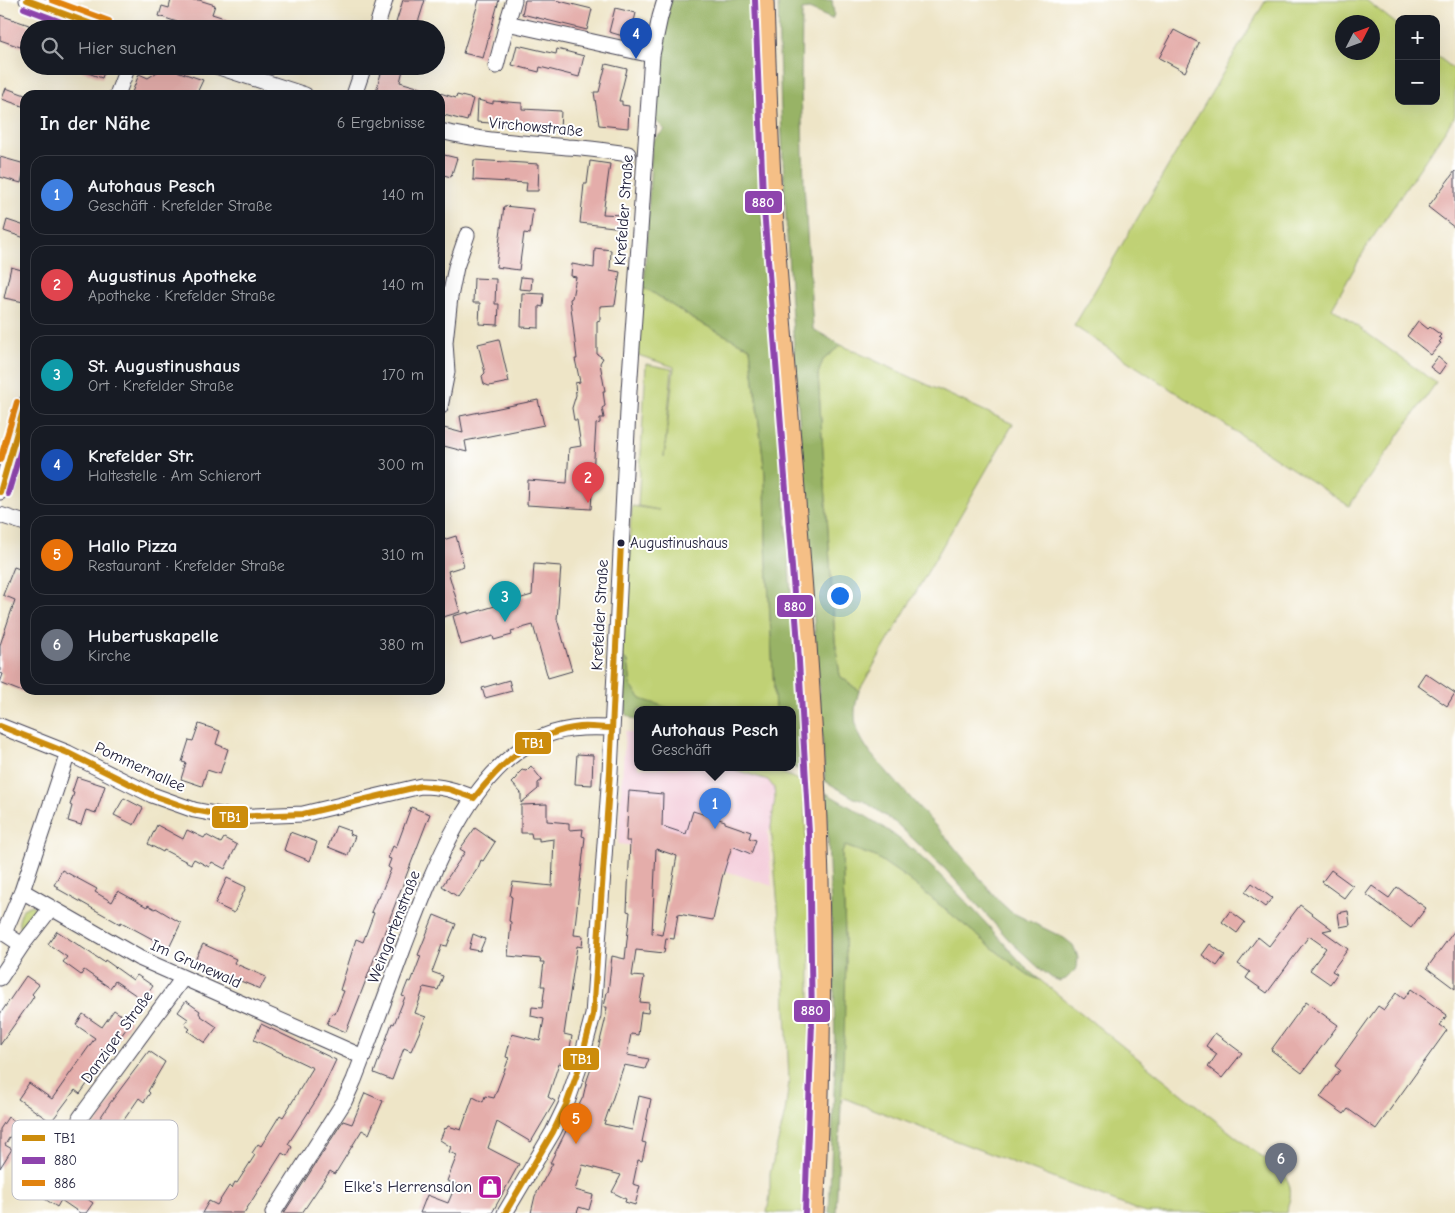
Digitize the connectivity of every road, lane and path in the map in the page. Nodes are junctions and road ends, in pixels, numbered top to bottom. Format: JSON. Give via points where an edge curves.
{"nodes":[{"id":1,"x":27,"y":0,"type":"edge"},
{"id":2,"x":385,"y":0,"type":"edge"},
{"id":3,"x":514,"y":0,"type":"edge"},
{"id":4,"x":665,"y":0,"type":"edge"},
{"id":5,"x":764,"y":0,"type":"edge"},
{"id":6,"x":81,"y":20,"type":"edge"},
{"id":7,"x":379,"y":20,"type":"edge"},
{"id":8,"x":507,"y":23,"type":"junction"},
{"id":9,"x":652,"y":55,"type":"junction"},
{"id":10,"x":496,"y":66,"type":"dead end"},
{"id":11,"x":125,"y":75,"type":"edge"},
{"id":12,"x":244,"y":75,"type":"edge"},
{"id":13,"x":361,"y":75,"type":"edge"},
{"id":14,"x":119,"y":90,"type":"edge"},
{"id":15,"x":290,"y":90,"type":"edge"},
{"id":16,"x":356,"y":90,"type":"edge"},
{"id":17,"x":445,"y":132,"type":"edge"},
{"id":18,"x":628,"y":154,"type":"dead end"},
{"id":19,"x":467,"y":235,"type":"dead end"},
{"id":20,"x":445,"y":328,"type":"edge"},
{"id":21,"x":445,"y":356,"type":"edge"},
{"id":22,"x":445,"y":382,"type":"edge"},
{"id":23,"x":20,"y":422,"type":"edge"},
{"id":24,"x":0,"y":492,"type":"edge"},
{"id":25,"x":0,"y":516,"type":"edge"},
{"id":26,"x":20,"y":522,"type":"edge"},
{"id":27,"x":0,"y":726,"type":"edge"},
{"id":28,"x":611,"y":728,"type":"junction"},
{"id":29,"x":68,"y":752,"type":"junction"},
{"id":30,"x":474,"y":798,"type":"junction"},
{"id":31,"x":22,"y":891,"type":"junction"},
{"id":32,"x":51,"y":908,"type":"junction"},
{"id":33,"x":22,"y":945,"type":"junction"},
{"id":34,"x":0,"y":978,"type":"edge"},
{"id":35,"x":183,"y":978,"type":"junction"},
{"id":36,"x":363,"y":1057,"type":"junction"},
{"id":37,"x":80,"y":1118,"type":"dead end"},
{"id":38,"x":273,"y":1213,"type":"edge"},
{"id":39,"x":505,"y":1213,"type":"edge"},
{"id":40,"x":814,"y":1213,"type":"edge"}],
"edges":[{"from":1,"to":6,"type":"street"},
{"from":2,"to":7,"type":"street"},
{"from":3,"to":8,"type":"street"},
{"from":4,"to":9,"type":"street","name":"Krefelder Straße"},
{"from":5,"to":40,"type":"main road","via":[[772,196],[811,698],[817,832],[821,1064]]},
{"from":8,"to":9,"type":"street"},
{"from":8,"to":10,"type":"street"},
{"from":9,"to":28,"type":"street","name":"Krefelder Straße","via":[[628,391]]},
{"from":11,"to":14,"type":"street"},
{"from":12,"to":15,"type":"street"},
{"from":13,"to":16,"type":"street"},
{"from":17,"to":18,"type":"street","name":"Virchowstraße","via":[[507,143]]},
{"from":19,"to":20,"type":"street","via":[[456,267]]},
{"from":21,"to":22,"type":"street"},
{"from":23,"to":24,"type":"street"},
{"from":25,"to":26,"type":"street"},
{"from":27,"to":29,"type":"street","name":"Pommernallee"},
{"from":28,"to":30,"type":"street","name":"Weingartenstraße","via":[[581,727],[558,731],[534,741],[494,773]]},
{"from":28,"to":39,"type":"street","name":"Krefelder Straße","via":[[592,1016],[566,1105]]},
{"from":29,"to":30,"type":"street","name":"Pommernallee","via":[[152,795],[194,810],[231,817],[303,814],[421,786],[438,786]]},
{"from":29,"to":31,"type":"street"},
{"from":30,"to":36,"type":"street","name":"Weingartenstraße","via":[[431,876]]},
{"from":31,"to":32,"type":"street","name":"Im Grunewald"},
{"from":31,"to":33,"type":"street","via":[[4,933]]},
{"from":32,"to":33,"type":"street"},
{"from":32,"to":35,"type":"street","name":"Im Grunewald","via":[[139,958]]},
{"from":33,"to":34,"type":"street"},
{"from":35,"to":36,"type":"street","name":"Im Grunewald"},
{"from":35,"to":37,"type":"street","name":"Danziger Straße"},
{"from":36,"to":38,"type":"street","name":"Weingartenstraße","via":[[344,1102]]}]}
